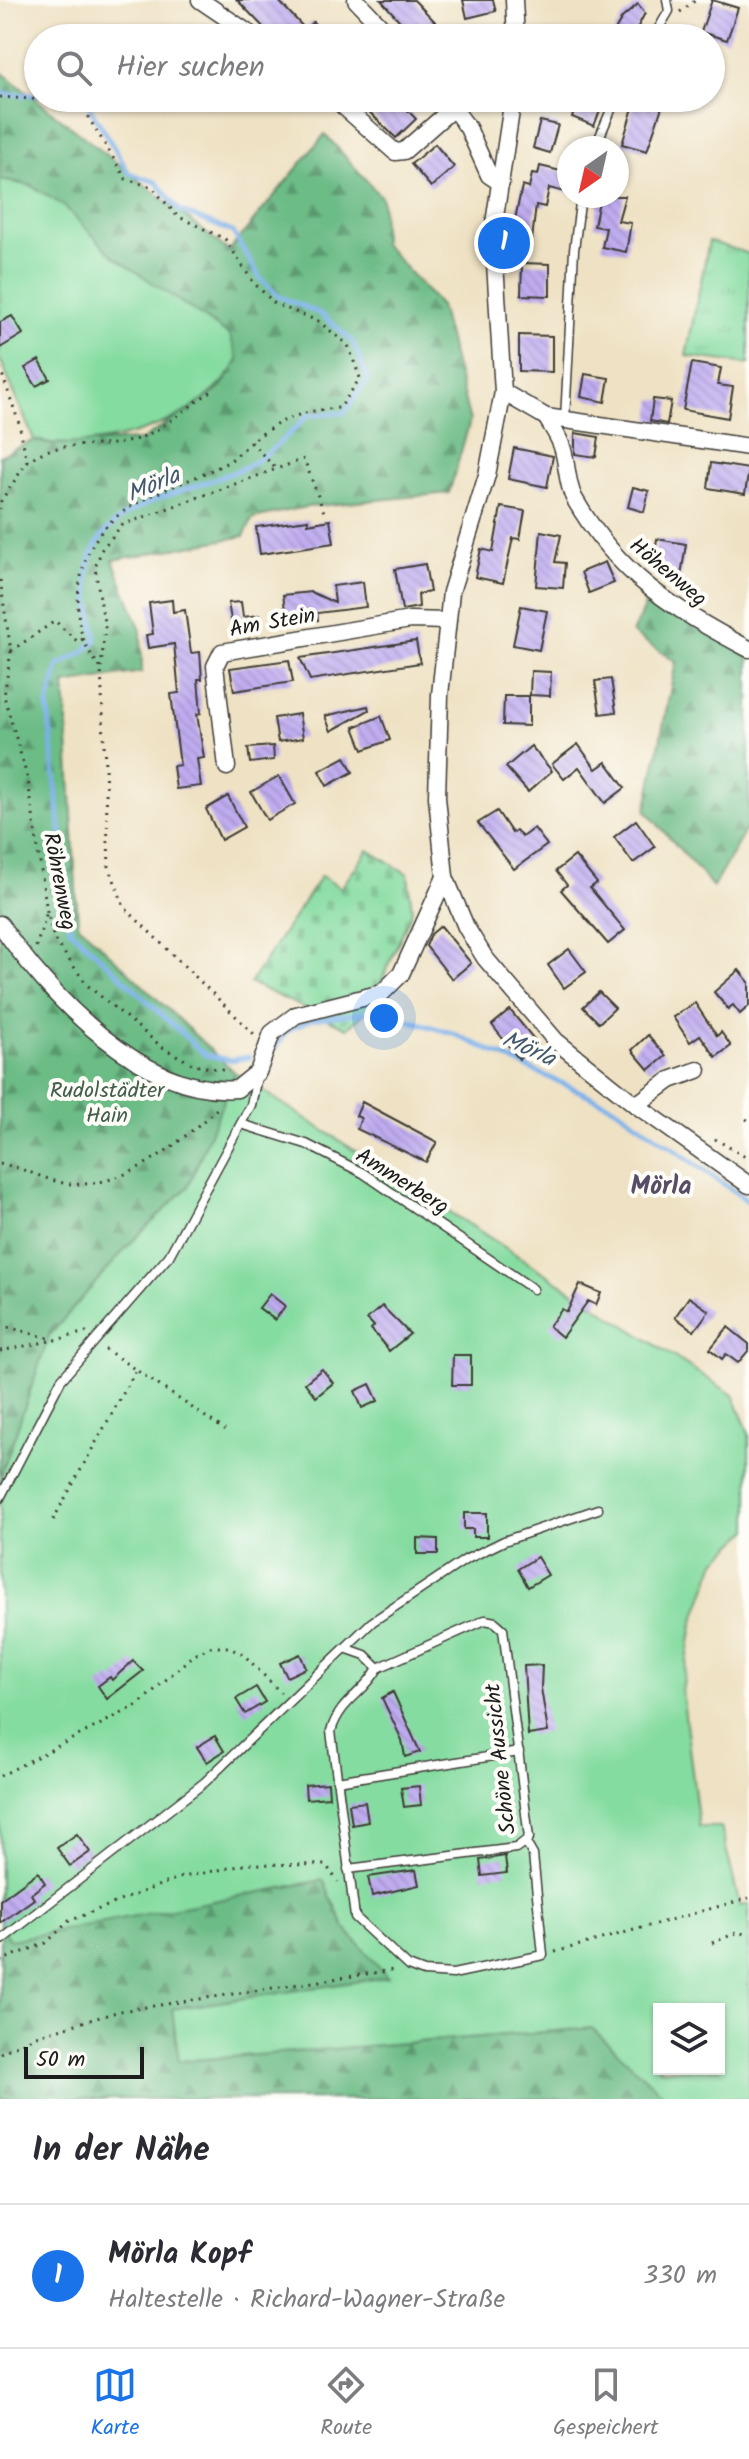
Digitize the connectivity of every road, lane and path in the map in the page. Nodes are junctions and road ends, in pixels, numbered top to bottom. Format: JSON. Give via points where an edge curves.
{"nodes":[{"id":1,"x":200,"y":0,"type":"edge"},
{"id":2,"x":356,"y":0,"type":"edge"},
{"id":3,"x":514,"y":0,"type":"edge"},
{"id":4,"x":667,"y":0,"type":"edge"},
{"id":5,"x":696,"y":0,"type":"edge"},
{"id":6,"x":677,"y":14,"type":"dead end"},
{"id":7,"x":235,"y":24,"type":"edge"},
{"id":8,"x":379,"y":24,"type":"edge"},
{"id":9,"x":515,"y":24,"type":"edge"},
{"id":10,"x":661,"y":24,"type":"edge"},
{"id":11,"x":0,"y":97,"type":"edge"},
{"id":12,"x":24,"y":99,"type":"edge"},
{"id":13,"x":85,"y":112,"type":"edge"},
{"id":14,"x":349,"y":112,"type":"edge"},
{"id":15,"x":441,"y":112,"type":"edge"},
{"id":16,"x":456,"y":112,"type":"edge"},
{"id":17,"x":511,"y":112,"type":"edge"},
{"id":18,"x":610,"y":112,"type":"edge"},
{"id":19,"x":600,"y":136,"type":"edge"},
{"id":20,"x":501,"y":183,"type":"junction"},
{"id":21,"x":579,"y":208,"type":"edge"},
{"id":22,"x":0,"y":368,"type":"edge"},
{"id":23,"x":213,"y":390,"type":"dead end"},
{"id":24,"x":503,"y":392,"type":"junction"},
{"id":25,"x":546,"y":417,"type":"junction"},
{"id":26,"x":565,"y":420,"type":"junction"},
{"id":27,"x":251,"y":442,"type":"junction"},
{"id":28,"x":749,"y":447,"type":"edge"},
{"id":29,"x":27,"y":462,"type":"junction"},
{"id":30,"x":276,"y":469,"type":"junction"},
{"id":31,"x":0,"y":509,"type":"edge"},
{"id":32,"x":324,"y":512,"type":"dead end"},
{"id":33,"x":0,"y":580,"type":"edge"},
{"id":34,"x":98,"y":584,"type":"junction"},
{"id":35,"x":107,"y":585,"type":"dead end"},
{"id":36,"x":446,"y":621,"type":"junction"},
{"id":37,"x":83,"y":641,"type":"junction"},
{"id":38,"x":749,"y":649,"type":"edge"},
{"id":39,"x":11,"y":651,"type":"junction"},
{"id":40,"x":101,"y":668,"type":"junction"},
{"id":41,"x":227,"y":767,"type":"dead end"},
{"id":42,"x":445,"y":877,"type":"junction"},
{"id":43,"x":47,"y":912,"type":"junction"},
{"id":44,"x":5,"y":931,"type":"edge"},
{"id":45,"x":265,"y":1045,"type":"junction"},
{"id":46,"x":698,"y":1070,"type":"dead end"},
{"id":47,"x":231,"y":1072,"type":"dead end"},
{"id":48,"x":258,"y":1072,"type":"junction"},
{"id":49,"x":237,"y":1089,"type":"junction"},
{"id":50,"x":636,"y":1105,"type":"junction"},
{"id":51,"x":241,"y":1124,"type":"junction"},
{"id":52,"x":0,"y":1164,"type":"edge"},
{"id":53,"x":749,"y":1185,"type":"edge"},
{"id":54,"x":533,"y":1289,"type":"dead end"},
{"id":55,"x":0,"y":1325,"type":"edge"},
{"id":56,"x":110,"y":1325,"type":"junction"},
{"id":57,"x":56,"y":1340,"type":"junction"},
{"id":58,"x":95,"y":1342,"type":"junction"},
{"id":59,"x":0,"y":1351,"type":"edge"},
{"id":60,"x":136,"y":1370,"type":"junction"},
{"id":61,"x":225,"y":1430,"type":"dead end"},
{"id":62,"x":0,"y":1498,"type":"edge"},
{"id":63,"x":598,"y":1509,"type":"dead end"},
{"id":64,"x":53,"y":1520,"type":"dead end"},
{"id":65,"x":345,"y":1648,"type":"junction"},
{"id":66,"x":378,"y":1668,"type":"junction"},
{"id":67,"x":289,"y":1702,"type":"junction"},
{"id":68,"x":519,"y":1752,"type":"junction"},
{"id":69,"x":0,"y":1776,"type":"edge"},
{"id":70,"x":337,"y":1781,"type":"junction"},
{"id":71,"x":526,"y":1843,"type":"junction"},
{"id":72,"x":348,"y":1869,"type":"junction"},
{"id":73,"x":339,"y":1884,"type":"dead end"},
{"id":74,"x":749,"y":1898,"type":"edge"},
{"id":75,"x":749,"y":1936,"type":"edge"},
{"id":76,"x":0,"y":1941,"type":"edge"},
{"id":77,"x":712,"y":1943,"type":"dead end"},
{"id":78,"x":543,"y":1955,"type":"junction"},
{"id":79,"x":0,"y":1961,"type":"edge"},
{"id":80,"x":408,"y":1966,"type":"junction"},
{"id":81,"x":0,"y":2053,"type":"edge"}],
"edges":[{"from":1,"to":7,"type":"street"},
{"from":2,"to":8,"type":"street"},
{"from":3,"to":9,"type":"street"},
{"from":4,"to":10,"type":"lane","via":[[669,11]]},
{"from":5,"to":6,"type":"path"},
{"from":11,"to":12,"type":"path"},
{"from":13,"to":27,"type":"path","via":[[126,179],[152,187],[177,216],[225,239],[253,282],[275,304],[318,321],[348,345],[360,378],[340,408],[307,410],[283,419]]},
{"from":14,"to":15,"type":"street","via":[[395,152],[404,151]]},
{"from":16,"to":20,"type":"street","via":[[489,175]]},
{"from":17,"to":20,"type":"street"},
{"from":18,"to":19,"type":"lane"},
{"from":20,"to":24,"type":"street","via":[[493,246]]},
{"from":21,"to":26,"type":"lane"},
{"from":22,"to":29,"type":"path"},
{"from":23,"to":29,"type":"path","via":[[141,438],[60,446]]},
{"from":24,"to":25,"type":"street"},
{"from":24,"to":36,"type":"street","via":[[487,475]]},
{"from":25,"to":26,"type":"street"},
{"from":25,"to":38,"type":"street","name":"Höhenweg","via":[[562,446],[573,496],[601,539],[673,607]]},
{"from":26,"to":28,"type":"street"},
{"from":27,"to":30,"type":"path"},
{"from":27,"to":37,"type":"path","via":[[230,461],[128,505],[91,543],[77,605]]},
{"from":29,"to":31,"type":"path"},
{"from":30,"to":32,"type":"path","via":[[304,459]]},
{"from":30,"to":34,"type":"path","via":[[122,525],[102,549],[95,568]]},
{"from":33,"to":39,"type":"path","name":"Röhrenweg"},
{"from":34,"to":35,"type":"path"},
{"from":34,"to":40,"type":"path","via":[[105,628]]},
{"from":36,"to":41,"type":"street","name":"Am Stein","via":[[410,620],[222,652],[215,666]]},
{"from":36,"to":42,"type":"street","via":[[437,761]]},
{"from":37,"to":39,"type":"path","via":[[55,621]]},
{"from":37,"to":40,"type":"path"},
{"from":39,"to":43,"type":"path","name":"Röhrenweg","via":[[4,696],[28,780]]},
{"from":40,"to":45,"type":"path","via":[[109,866],[124,907]]},
{"from":42,"to":45,"type":"street","via":[[401,974],[382,993],[296,1015]]},
{"from":42,"to":50,"type":"street","via":[[485,958],[529,1014],[586,1068]]},
{"from":43,"to":44,"type":"path","via":[[34,948]]},
{"from":43,"to":47,"type":"path","name":"Röhrenweg","via":[[54,939],[87,985],[162,1047],[194,1065]]},
{"from":44,"to":49,"type":"street","via":[[54,992],[109,1042],[179,1081]]},
{"from":45,"to":48,"type":"street"},
{"from":46,"to":50,"type":"street","via":[[670,1080]]},
{"from":48,"to":49,"type":"street"},
{"from":48,"to":51,"type":"lane"},
{"from":49,"to":52,"type":"path","via":[[190,1132],[117,1180],[70,1184]]},
{"from":50,"to":53,"type":"street"},
{"from":51,"to":54,"type":"lane","name":"Ammerberg","via":[[306,1144],[363,1173]]},
{"from":51,"to":56,"type":"lane","via":[[169,1256]]},
{"from":55,"to":57,"type":"path"},
{"from":56,"to":57,"type":"path"},
{"from":56,"to":58,"type":"lane"},
{"from":57,"to":59,"type":"path"},
{"from":58,"to":60,"type":"path"},
{"from":58,"to":62,"type":"lane","via":[[61,1380]]},
{"from":60,"to":61,"type":"path"},
{"from":60,"to":64,"type":"path"},
{"from":63,"to":65,"type":"lane","via":[[465,1560],[372,1622]]},
{"from":65,"to":66,"type":"lane","via":[[365,1655]]},
{"from":65,"to":67,"type":"lane"},
{"from":66,"to":68,"type":"lane","name":"Schöne Aussicht","via":[[485,1620],[495,1622],[503,1629]]},
{"from":66,"to":70,"type":"lane","name":"Schöne Aussicht","via":[[369,1685],[336,1716],[331,1731]]},
{"from":67,"to":69,"type":"path","via":[[243,1654],[211,1647],[192,1656],[138,1705]]},
{"from":67,"to":76,"type":"lane","via":[[205,1782]]},
{"from":68,"to":70,"type":"lane"},
{"from":68,"to":71,"type":"lane","name":"Schöne Aussicht"},
{"from":70,"to":72,"type":"lane","name":"Schöne Aussicht"},
{"from":71,"to":72,"type":"lane","name":"Schöne Aussicht"},
{"from":71,"to":78,"type":"lane","via":[[533,1855]]},
{"from":72,"to":80,"type":"lane","name":"Schöne Aussicht","via":[[355,1917]]},
{"from":73,"to":79,"type":"path","via":[[326,1865],[249,1864],[178,1878],[69,1921],[46,1943]]},
{"from":74,"to":78,"type":"path"},
{"from":75,"to":77,"type":"path","via":[[739,1932]]},
{"from":78,"to":80,"type":"lane","via":[[453,1974]]},
{"from":80,"to":81,"type":"path","via":[[120,2011],[36,2036]]}]}
